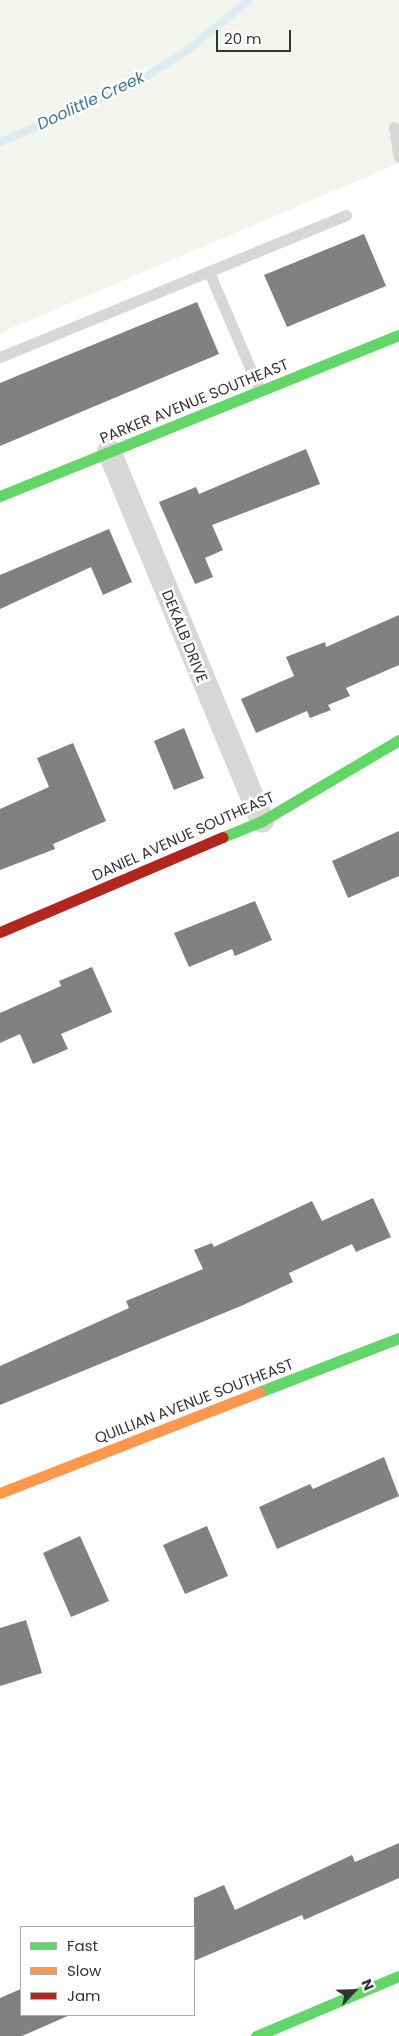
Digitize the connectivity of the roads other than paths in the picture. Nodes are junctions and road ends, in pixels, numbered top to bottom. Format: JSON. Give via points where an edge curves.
{"nodes":[{"id":1,"x":394,"y":127,"type":"dead end"},
{"id":2,"x":399,"y":157,"type":"edge"},
{"id":3,"x":346,"y":215,"type":"dead end"},
{"id":4,"x":209,"y":272,"type":"junction"},
{"id":5,"x":399,"y":335,"type":"edge"},
{"id":6,"x":0,"y":357,"type":"edge"},
{"id":7,"x":260,"y":391,"type":"junction"},
{"id":8,"x":109,"y":450,"type":"junction"},
{"id":9,"x":0,"y":496,"type":"edge"},
{"id":10,"x":399,"y":740,"type":"edge"},
{"id":11,"x":262,"y":821,"type":"junction"},
{"id":12,"x":0,"y":932,"type":"edge"},
{"id":13,"x":399,"y":1338,"type":"edge"},
{"id":14,"x":0,"y":1493,"type":"edge"},
{"id":15,"x":399,"y":1976,"type":"edge"},
{"id":16,"x":256,"y":2036,"type":"edge"}],
"edges":[{"from":1,"to":2,"type":"lane"},
{"from":3,"to":4,"type":"lane"},
{"from":4,"to":6,"type":"lane"},
{"from":4,"to":7,"type":"lane"},
{"from":5,"to":7,"type":"street","name":"PARKER AVENUE SOUTHEAST"},
{"from":7,"to":8,"type":"street","name":"PARKER AVENUE SOUTHEAST"},
{"from":8,"to":9,"type":"street","name":"PARKER AVENUE SOUTHEAST"},
{"from":8,"to":11,"type":"street","name":"DEKALB DRIVE"},
{"from":10,"to":11,"type":"street","name":"DANIEL AVENUE SOUTHEAST"},
{"from":11,"to":12,"type":"street","name":"DANIEL AVENUE SOUTHEAST"},
{"from":13,"to":14,"type":"street","name":"QUILLIAN AVENUE SOUTHEAST"},
{"from":15,"to":16,"type":"street"}]}
